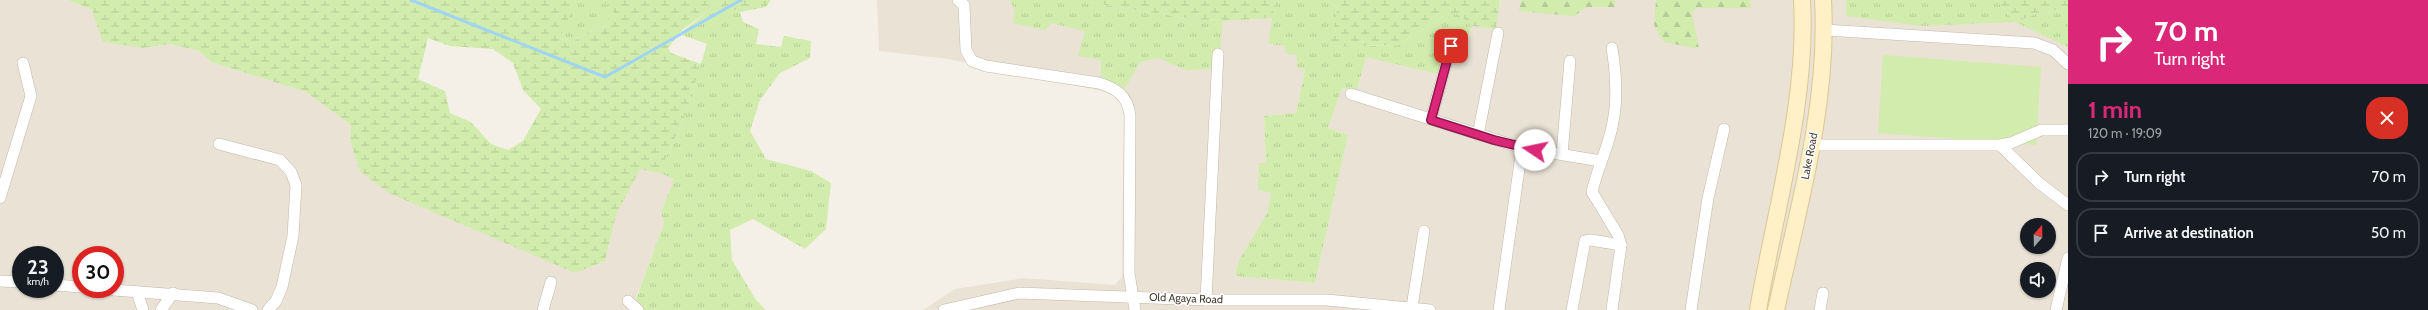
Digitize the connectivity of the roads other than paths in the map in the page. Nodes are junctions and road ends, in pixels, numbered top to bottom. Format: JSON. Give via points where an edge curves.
{"nodes":[{"id":1,"x":958,"y":0,"type":"edge"},
{"id":2,"x":1802,"y":0,"type":"edge"},
{"id":3,"x":1823,"y":0,"type":"edge"},
{"id":4,"x":1824,"y":30,"type":"junction"},
{"id":5,"x":1498,"y":33,"type":"dead end"},
{"id":6,"x":1451,"y":46,"type":"dead end"},
{"id":7,"x":1612,"y":48,"type":"dead end"},
{"id":8,"x":1218,"y":54,"type":"dead end"},
{"id":9,"x":1570,"y":61,"type":"dead end"},
{"id":10,"x":23,"y":63,"type":"dead end"},
{"id":11,"x":2068,"y":64,"type":"edge"},
{"id":12,"x":1351,"y":94,"type":"dead end"},
{"id":13,"x":1431,"y":120,"type":"junction"},
{"id":14,"x":1724,"y":129,"type":"dead end"},
{"id":15,"x":2068,"y":130,"type":"edge"},
{"id":16,"x":1478,"y":135,"type":"junction"},
{"id":17,"x":219,"y":144,"type":"dead end"},
{"id":18,"x":2000,"y":144,"type":"junction"},
{"id":19,"x":1813,"y":145,"type":"junction"},
{"id":20,"x":1522,"y":148,"type":"junction"},
{"id":21,"x":1562,"y":154,"type":"junction"},
{"id":22,"x":1601,"y":161,"type":"junction"},
{"id":23,"x":0,"y":198,"type":"edge"},
{"id":24,"x":2068,"y":205,"type":"edge"},
{"id":25,"x":1424,"y":231,"type":"dead end"},
{"id":26,"x":1621,"y":245,"type":"junction"},
{"id":27,"x":2068,"y":258,"type":"edge"},
{"id":28,"x":0,"y":281,"type":"edge"},
{"id":29,"x":12,"y":282,"type":"edge"},
{"id":30,"x":551,"y":282,"type":"dead end"},
{"id":31,"x":124,"y":291,"type":"edge"},
{"id":32,"x":137,"y":292,"type":"junction"},
{"id":33,"x":173,"y":293,"type":"junction"},
{"id":34,"x":1824,"y":293,"type":"dead end"},
{"id":35,"x":1132,"y":296,"type":"junction"},
{"id":36,"x":1206,"y":300,"type":"junction"},
{"id":37,"x":628,"y":301,"type":"dead end"},
{"id":38,"x":1326,"y":305,"type":"edge"},
{"id":39,"x":1412,"y":307,"type":"junction"},
{"id":40,"x":143,"y":310,"type":"edge"},
{"id":41,"x":161,"y":310,"type":"edge"},
{"id":42,"x":252,"y":310,"type":"edge"},
{"id":43,"x":268,"y":310,"type":"edge"},
{"id":44,"x":543,"y":310,"type":"edge"},
{"id":45,"x":638,"y":310,"type":"edge"},
{"id":46,"x":944,"y":310,"type":"edge"},
{"id":47,"x":1135,"y":310,"type":"edge"},
{"id":48,"x":1430,"y":310,"type":"edge"},
{"id":49,"x":1499,"y":310,"type":"edge"},
{"id":50,"x":1572,"y":310,"type":"edge"},
{"id":51,"x":1612,"y":310,"type":"edge"},
{"id":52,"x":1691,"y":310,"type":"edge"},
{"id":53,"x":1758,"y":310,"type":"edge"},
{"id":54,"x":1776,"y":310,"type":"edge"},
{"id":55,"x":1820,"y":310,"type":"edge"},
{"id":56,"x":2056,"y":310,"type":"edge"}],
"edges":[{"from":1,"to":35,"type":"street","via":[[964,6],[966,50],[972,61],[986,66],[1099,83],[1115,89],[1124,96],[1130,115],[1129,273]]},
{"from":2,"to":53,"type":"main road","name":"Lake Road","via":[[1804,30],[1793,124]]},
{"from":3,"to":4,"type":"main road","name":"Lake Road"},
{"from":4,"to":11,"type":"street","via":[[2034,43],[2052,50]]},
{"from":4,"to":19,"type":"main road","name":"Lake Road"},
{"from":5,"to":16,"type":"street"},
{"from":6,"to":13,"type":"street"},
{"from":7,"to":22,"type":"street","via":[[1616,68],[1616,103],[1613,123]]},
{"from":8,"to":36,"type":"street"},
{"from":9,"to":21,"type":"street"},
{"from":10,"to":23,"type":"street","via":[[31,96]]},
{"from":12,"to":13,"type":"street"},
{"from":13,"to":16,"type":"street"},
{"from":14,"to":52,"type":"street","via":[[1708,198]]},
{"from":15,"to":18,"type":"street","via":[[2041,130],[2011,143]]},
{"from":16,"to":20,"type":"street"},
{"from":17,"to":43,"type":"street","via":[[280,160],[291,172],[296,185],[292,244],[282,287],[276,301]]},
{"from":18,"to":19,"type":"street"},
{"from":18,"to":24,"type":"street","via":[[2039,183]]},
{"from":19,"to":54,"type":"main road","name":"Lake Road"},
{"from":20,"to":21,"type":"street"},
{"from":20,"to":49,"type":"street"},
{"from":21,"to":22,"type":"street"},
{"from":22,"to":26,"type":"street","via":[[1592,192],[1618,235]]},
{"from":25,"to":39,"type":"street"},
{"from":26,"to":50,"type":"street","via":[[1585,241]]},
{"from":26,"to":51,"type":"street"},
{"from":27,"to":56,"type":"street"},
{"from":28,"to":29,"type":"street"},
{"from":30,"to":44,"type":"street"},
{"from":31,"to":32,"type":"street"},
{"from":32,"to":33,"type":"street"},
{"from":32,"to":40,"type":"street"},
{"from":33,"to":41,"type":"street"},
{"from":33,"to":42,"type":"street","via":[[218,298]]},
{"from":34,"to":55,"type":"street"},
{"from":35,"to":36,"type":"street","name":"Old Agaya Road"},
{"from":35,"to":46,"type":"street","name":"Old Agaya Road","via":[[1019,294]]},
{"from":35,"to":47,"type":"street"},
{"from":36,"to":38,"type":"street","name":"Old Agaya Road"},
{"from":37,"to":45,"type":"street"},
{"from":38,"to":39,"type":"street","name":"Old Agaya Road"},
{"from":39,"to":48,"type":"street","name":"Old Agaya Road"}]}
